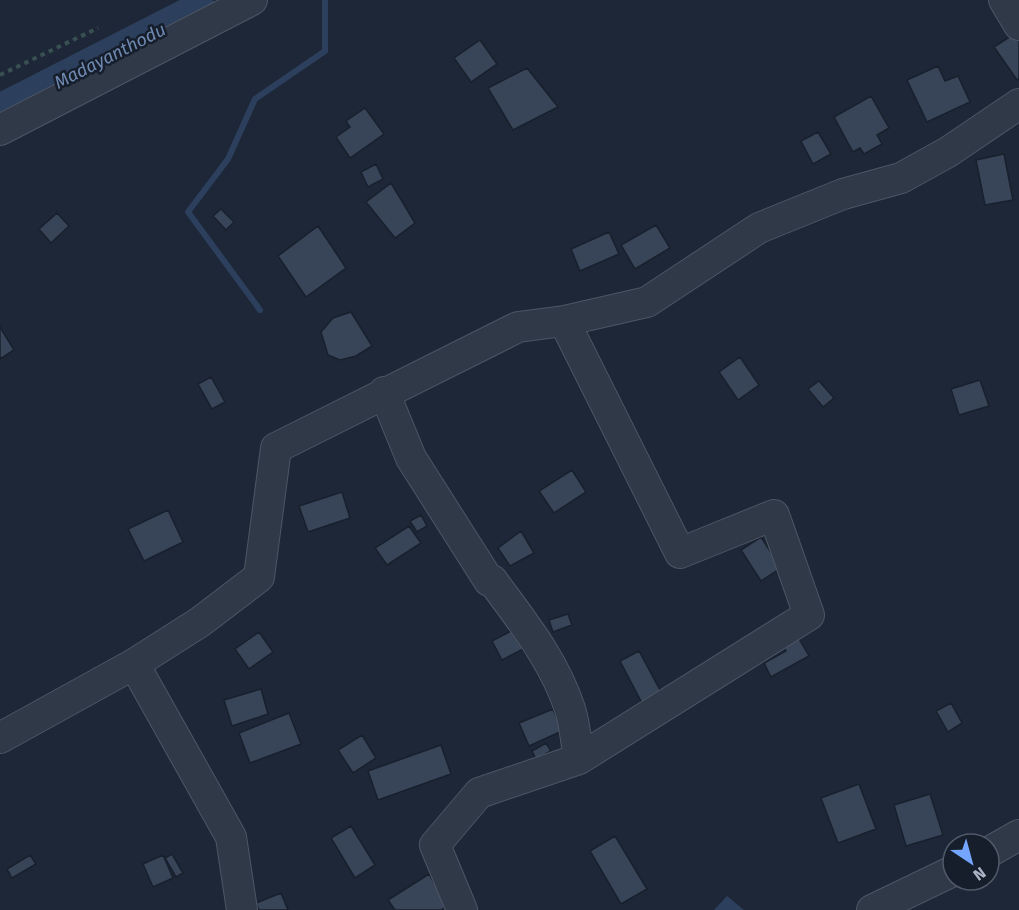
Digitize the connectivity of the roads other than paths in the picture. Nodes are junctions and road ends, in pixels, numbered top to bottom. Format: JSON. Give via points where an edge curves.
{"nodes":[{"id":1,"x":252,"y":0,"type":"edge"},
{"id":2,"x":1004,"y":0,"type":"edge"},
{"id":3,"x":1019,"y":25,"type":"edge"},
{"id":4,"x":1019,"y":104,"type":"edge"},
{"id":5,"x":0,"y":130,"type":"edge"},
{"id":6,"x":564,"y":321,"type":"junction"},
{"id":7,"x":384,"y":392,"type":"junction"},
{"id":8,"x":134,"y":664,"type":"junction"},
{"id":9,"x":0,"y":738,"type":"edge"},
{"id":10,"x":579,"y":759,"type":"junction"},
{"id":11,"x":1019,"y":836,"type":"edge"},
{"id":12,"x":1001,"y":846,"type":"edge"},
{"id":13,"x":941,"y":877,"type":"edge"},
{"id":14,"x":242,"y":910,"type":"edge"},
{"id":15,"x":462,"y":910,"type":"edge"},
{"id":16,"x":872,"y":910,"type":"edge"}],
"edges":[{"from":1,"to":5,"type":"street"},
{"from":2,"to":3,"type":"street"},
{"from":4,"to":6,"type":"street","via":[[901,178],[843,194],[759,228],[647,302]]},
{"from":6,"to":7,"type":"street","via":[[518,327]]},
{"from":6,"to":10,"type":"street","via":[[680,553],[774,515],[809,615]]},
{"from":7,"to":8,"type":"street","via":[[276,448],[259,577],[200,622]]},
{"from":7,"to":10,"type":"street","via":[[411,458],[489,580],[556,673],[571,711]]},
{"from":8,"to":9,"type":"street"},
{"from":8,"to":14,"type":"street","via":[[231,837]]},
{"from":10,"to":15,"type":"street","via":[[479,793],[435,845]]},
{"from":11,"to":12,"type":"street"},
{"from":13,"to":16,"type":"street"}]}
